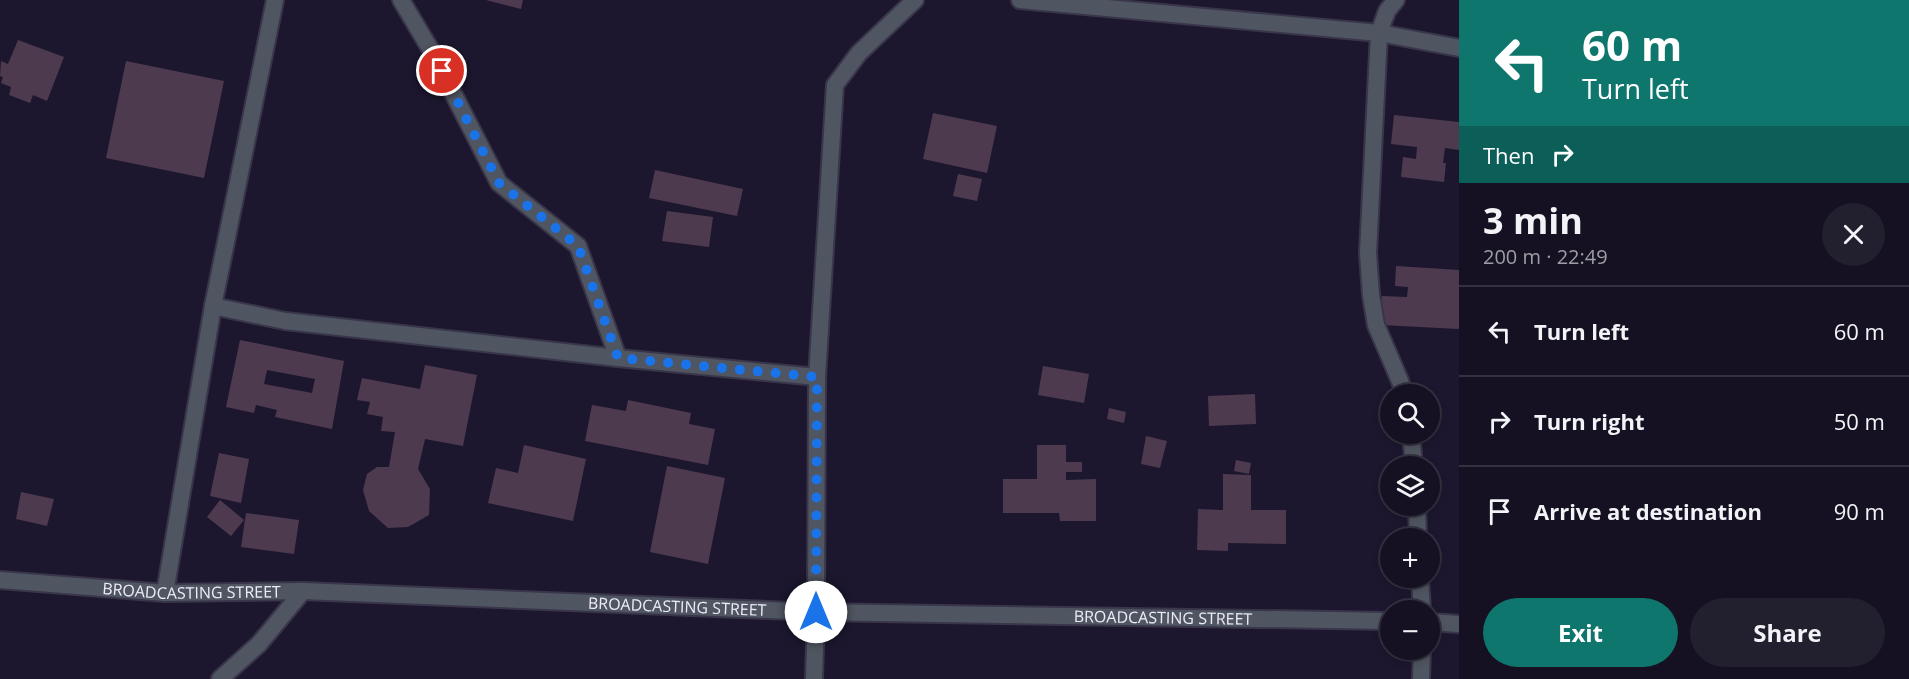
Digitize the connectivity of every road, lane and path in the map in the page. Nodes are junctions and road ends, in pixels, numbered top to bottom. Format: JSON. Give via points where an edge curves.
{"nodes":[{"id":1,"x":275,"y":0,"type":"edge"},
{"id":2,"x":401,"y":0,"type":"edge"},
{"id":3,"x":915,"y":0,"type":"edge"},
{"id":4,"x":1020,"y":0,"type":"edge"},
{"id":5,"x":1396,"y":0,"type":"edge"},
{"id":6,"x":1379,"y":33,"type":"junction"},
{"id":7,"x":1459,"y":48,"type":"edge"},
{"id":8,"x":213,"y":306,"type":"junction"},
{"id":9,"x":618,"y":358,"type":"junction"},
{"id":10,"x":817,"y":377,"type":"junction"},
{"id":11,"x":1401,"y":384,"type":"edge"},
{"id":12,"x":0,"y":580,"type":"edge"},
{"id":13,"x":303,"y":591,"type":"junction"},
{"id":14,"x":165,"y":593,"type":"junction"},
{"id":15,"x":816,"y":612,"type":"junction"},
{"id":16,"x":1380,"y":621,"type":"edge"},
{"id":17,"x":1440,"y":623,"type":"edge"},
{"id":18,"x":1459,"y":624,"type":"edge"},
{"id":19,"x":1422,"y":660,"type":"edge"},
{"id":20,"x":220,"y":679,"type":"edge"},
{"id":21,"x":814,"y":679,"type":"edge"},
{"id":22,"x":1421,"y":679,"type":"edge"}],
"edges":[{"from":1,"to":8,"type":"street"},
{"from":2,"to":9,"type":"street","via":[[499,183],[578,246]]},
{"from":3,"to":10,"type":"street","via":[[859,53],[835,85]]},
{"from":4,"to":6,"type":"street"},
{"from":5,"to":6,"type":"street"},
{"from":6,"to":7,"type":"street"},
{"from":6,"to":11,"type":"street","via":[[1368,253],[1376,325]]},
{"from":8,"to":9,"type":"street","via":[[285,321]]},
{"from":8,"to":14,"type":"street"},
{"from":9,"to":10,"type":"street"},
{"from":10,"to":15,"type":"street"},
{"from":12,"to":14,"type":"street","name":"BROADCASTING STREET"},
{"from":13,"to":14,"type":"street","name":"BROADCASTING STREET"},
{"from":13,"to":15,"type":"street","name":"BROADCASTING STREET"},
{"from":13,"to":20,"type":"street","via":[[260,644]]},
{"from":15,"to":16,"type":"street","name":"BROADCASTING STREET"},
{"from":15,"to":21,"type":"street"},
{"from":17,"to":18,"type":"street"},
{"from":19,"to":22,"type":"street"}]}
